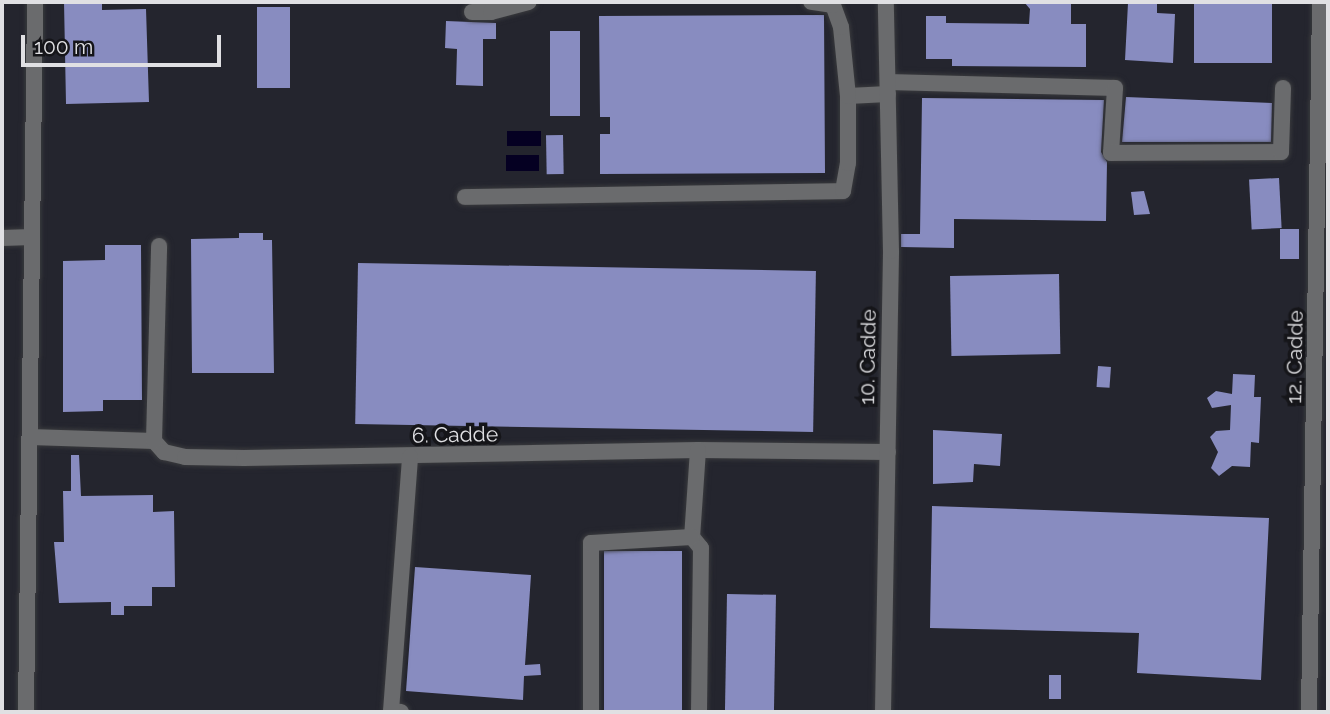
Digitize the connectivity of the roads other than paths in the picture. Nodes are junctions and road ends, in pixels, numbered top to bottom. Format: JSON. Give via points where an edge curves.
{"nodes":[{"id":1,"x":36,"y":2,"type":"edge"},
{"id":2,"x":529,"y":2,"type":"edge"},
{"id":3,"x":811,"y":2,"type":"edge"},
{"id":4,"x":886,"y":2,"type":"edge"},
{"id":5,"x":1320,"y":2,"type":"edge"},
{"id":6,"x":472,"y":12,"type":"dead end"},
{"id":7,"x":888,"y":88,"type":"junction"},
{"id":8,"x":1283,"y":88,"type":"dead end"},
{"id":9,"x":848,"y":96,"type":"junction"},
{"id":10,"x":465,"y":197,"type":"dead end"},
{"id":11,"x":32,"y":237,"type":"junction"},
{"id":12,"x":2,"y":238,"type":"edge"},
{"id":13,"x":159,"y":246,"type":"dead end"},
{"id":14,"x":30,"y":438,"type":"junction"},
{"id":15,"x":154,"y":441,"type":"junction"},
{"id":16,"x":698,"y":450,"type":"junction"},
{"id":17,"x":888,"y":452,"type":"junction"},
{"id":18,"x":410,"y":457,"type":"junction"},
{"id":19,"x":692,"y":537,"type":"junction"},
{"id":20,"x":26,"y":712,"type":"edge"},
{"id":21,"x":401,"y":712,"type":"edge"},
{"id":22,"x":591,"y":712,"type":"edge"},
{"id":23,"x":699,"y":712,"type":"edge"},
{"id":24,"x":883,"y":712,"type":"edge"},
{"id":25,"x":1309,"y":712,"type":"edge"}],
"edges":[{"from":1,"to":11,"type":"lane"},
{"from":2,"to":6,"type":"lane"},
{"from":3,"to":9,"type":"lane","via":[[833,5],[841,27]]},
{"from":4,"to":7,"type":"lane","name":"10. Cadde"},
{"from":5,"to":25,"type":"lane","name":"12. Cadde"},
{"from":7,"to":8,"type":"lane","via":[[1115,88],[1111,153],[1280,152]]},
{"from":7,"to":9,"type":"lane"},
{"from":7,"to":17,"type":"lane","name":"10. Cadde"},
{"from":9,"to":10,"type":"lane","via":[[848,163],[843,191]]},
{"from":11,"to":12,"type":"lane"},
{"from":11,"to":14,"type":"lane"},
{"from":13,"to":15,"type":"lane"},
{"from":14,"to":15,"type":"lane","name":"6. Cadde"},
{"from":14,"to":20,"type":"lane"},
{"from":15,"to":18,"type":"lane","name":"6. Cadde","via":[[164,452],[185,457]]},
{"from":16,"to":17,"type":"lane","name":"6. Cadde"},
{"from":16,"to":18,"type":"lane","name":"6. Cadde"},
{"from":16,"to":19,"type":"lane"},
{"from":17,"to":24,"type":"lane","name":"10. Cadde"},
{"from":18,"to":21,"type":"lane","via":[[391,711]]},
{"from":19,"to":22,"type":"lane","via":[[591,543]]},
{"from":19,"to":23,"type":"lane","via":[[701,548]]}]}
